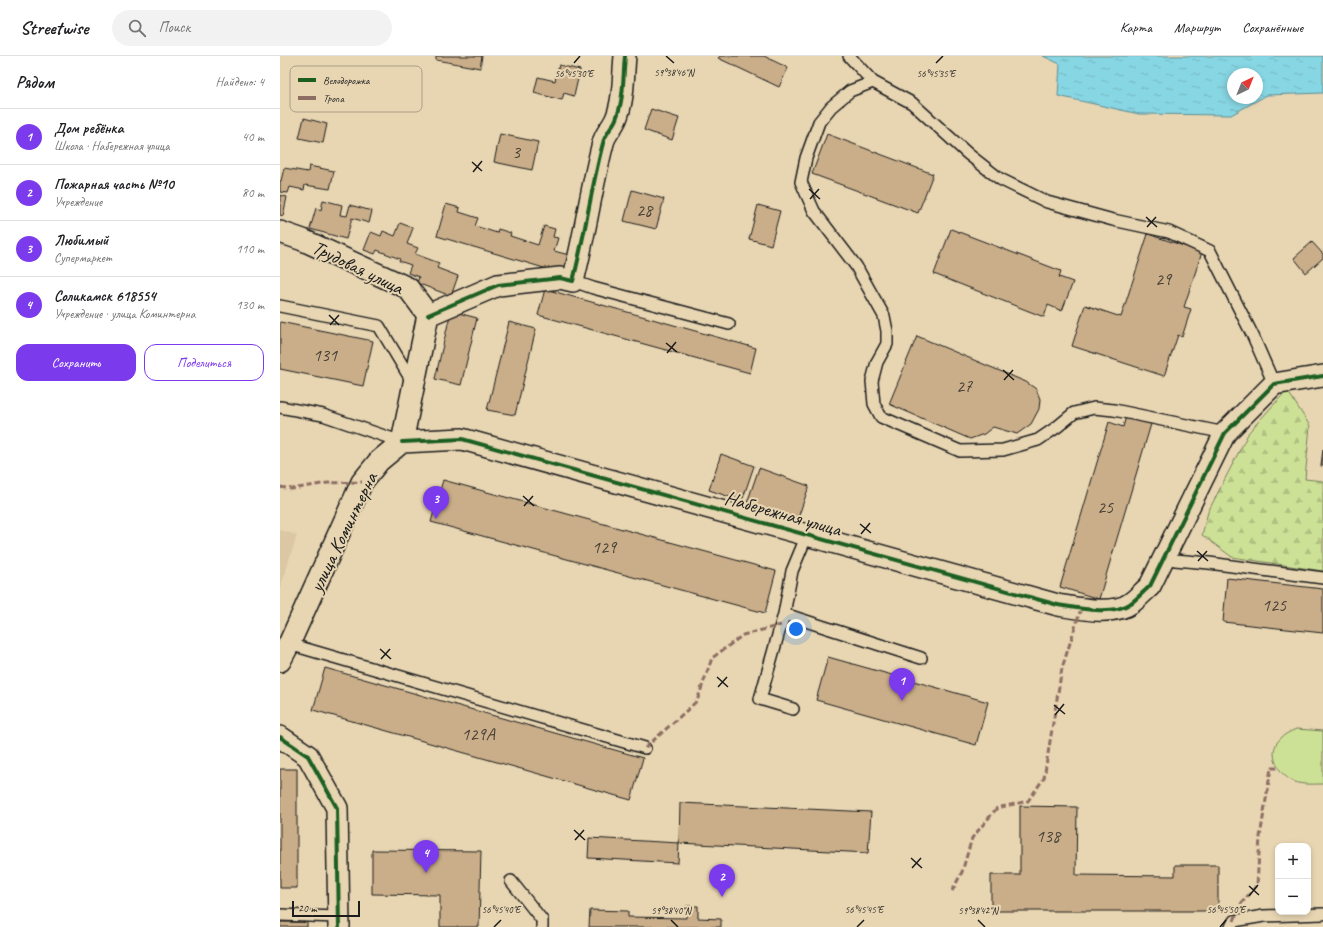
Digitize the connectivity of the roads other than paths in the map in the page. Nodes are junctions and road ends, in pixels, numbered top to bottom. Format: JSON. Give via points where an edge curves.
{"nodes":[{"id":1,"x":625,"y":56,"type":"edge"},
{"id":2,"x":849,"y":56,"type":"edge"},
{"id":3,"x":873,"y":82,"type":"junction"},
{"id":4,"x":280,"y":232,"type":"edge"},
{"id":5,"x":573,"y":280,"type":"junction"},
{"id":6,"x":280,"y":306,"type":"edge"},
{"id":7,"x":428,"y":315,"type":"junction"},
{"id":8,"x":729,"y":324,"type":"dead end"},
{"id":9,"x":1323,"y":376,"type":"edge"},
{"id":10,"x":414,"y":384,"type":"junction"},
{"id":11,"x":1274,"y":384,"type":"junction"},
{"id":12,"x":280,"y":407,"type":"edge"},
{"id":13,"x":1225,"y":433,"type":"junction"},
{"id":14,"x":402,"y":442,"type":"junction"},
{"id":15,"x":807,"y":535,"type":"junction"},
{"id":16,"x":1165,"y":555,"type":"junction"},
{"id":17,"x":1323,"y":578,"type":"edge"},
{"id":18,"x":784,"y":614,"type":"junction"},
{"id":19,"x":285,"y":653,"type":"edge"},
{"id":20,"x":920,"y":658,"type":"dead end"},
{"id":21,"x":793,"y":709,"type":"dead end"},
{"id":22,"x":280,"y":737,"type":"edge"},
{"id":23,"x":645,"y":748,"type":"dead end"},
{"id":24,"x":511,"y":881,"type":"dead end"},
{"id":25,"x":280,"y":914,"type":"edge"},
{"id":26,"x":1323,"y":914,"type":"edge"},
{"id":27,"x":338,"y":922,"type":"edge"},
{"id":28,"x":542,"y":927,"type":"edge"},
{"id":29,"x":1231,"y":927,"type":"edge"}],
"edges":[{"from":1,"to":5,"type":"street","via":[[622,98],[616,120],[603,140]]},
{"from":2,"to":3,"type":"lane"},
{"from":3,"to":11,"type":"lane","via":[[912,103],[1000,179],[1047,202],[1169,232],[1210,252],[1253,336]]},
{"from":3,"to":13,"type":"lane","via":[[850,91],[831,107],[819,122],[806,158],[801,182],[814,211],[856,266],[884,316],[886,344],[877,362],[872,381],[874,404],[881,417],[960,451],[1003,450],[1038,440],[1074,413],[1094,408]]},
{"from":4,"to":7,"type":"street","name":"Трудовая улица","via":[[408,288]]},
{"from":5,"to":7,"type":"street","via":[[560,278],[498,285]]},
{"from":5,"to":8,"type":"lane","via":[[593,288]]},
{"from":6,"to":10,"type":"lane","via":[[379,326]]},
{"from":7,"to":10,"type":"street"},
{"from":9,"to":11,"type":"street"},
{"from":10,"to":14,"type":"street"},
{"from":11,"to":13,"type":"street"},
{"from":12,"to":14,"type":"lane","name":"Набережная улица","via":[[323,415]]},
{"from":13,"to":16,"type":"street"},
{"from":14,"to":15,"type":"street","name":"Набережная улица","via":[[462,439]]},
{"from":14,"to":19,"type":"street","name":"улица Коминтерна","via":[[379,461],[362,482]]},
{"from":15,"to":16,"type":"street","name":"Набережная улица","via":[[1058,605],[1081,609],[1110,610],[1130,604],[1150,586]]},
{"from":15,"to":18,"type":"lane","via":[[792,570]]},
{"from":16,"to":17,"type":"lane","via":[[1175,560]]},
{"from":18,"to":20,"type":"lane"},
{"from":18,"to":21,"type":"lane","via":[[760,699]]},
{"from":19,"to":23,"type":"lane"},
{"from":22,"to":27,"type":"street","via":[[308,756],[338,808]]},
{"from":24,"to":28,"type":"lane","via":[[542,920]]},
{"from":25,"to":27,"type":"lane"},
{"from":26,"to":29,"type":"lane","via":[[1264,916],[1234,921]]}]}
